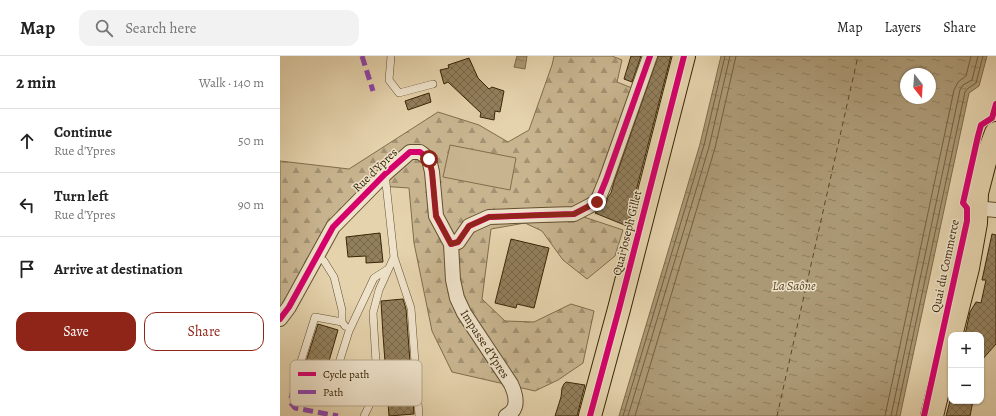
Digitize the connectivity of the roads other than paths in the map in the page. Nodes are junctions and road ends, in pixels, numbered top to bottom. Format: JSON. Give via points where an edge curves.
{"nodes":[{"id":1,"x":391,"y":56,"type":"edge"},
{"id":2,"x":650,"y":56,"type":"edge"},
{"id":3,"x":684,"y":56,"type":"edge"},
{"id":4,"x":433,"y":84,"type":"dead end"},
{"id":5,"x":996,"y":133,"type":"edge"},
{"id":6,"x":385,"y":174,"type":"junction"},
{"id":7,"x":986,"y":209,"type":"edge"},
{"id":8,"x":451,"y":244,"type":"junction"},
{"id":9,"x":394,"y":257,"type":"junction"},
{"id":10,"x":324,"y":262,"type":"dead end"},
{"id":11,"x":388,"y":269,"type":"junction"},
{"id":12,"x":280,"y":319,"type":"edge"},
{"id":13,"x":342,"y":322,"type":"junction"},
{"id":14,"x":349,"y":331,"type":"junction"},
{"id":15,"x":301,"y":360,"type":"edge"},
{"id":16,"x":340,"y":360,"type":"edge"},
{"id":17,"x":376,"y":360,"type":"edge"},
{"id":18,"x":415,"y":360,"type":"edge"},
{"id":19,"x":369,"y":406,"type":"edge"},
{"id":20,"x":418,"y":406,"type":"edge"},
{"id":21,"x":364,"y":416,"type":"edge"},
{"id":22,"x":419,"y":416,"type":"edge"},
{"id":23,"x":506,"y":416,"type":"edge"},
{"id":24,"x":590,"y":416,"type":"edge"},
{"id":25,"x":932,"y":416,"type":"edge"}],
"edges":[{"from":1,"to":4,"type":"lane","via":[[389,80],[399,93]]},
{"from":2,"to":8,"type":"street","via":[[597,202],[574,214],[489,217],[469,226],[458,242]]},
{"from":3,"to":24,"type":"main road","name":"Quai Joseph Gillet"},
{"from":5,"to":7,"type":"main road","name":"Quai du Commerce","via":[[977,193]]},
{"from":6,"to":8,"type":"street","name":"Rue d'Ypres","via":[[410,152],[420,152],[429,159],[436,216]]},
{"from":6,"to":9,"type":"lane"},
{"from":6,"to":12,"type":"street","name":"Rue d'Ypres","via":[[333,227],[289,308]]},
{"from":7,"to":25,"type":"main road","name":"Quai du Commerce","via":[[976,222],[968,268]]},
{"from":8,"to":23,"type":"street","name":"Impasse d'Ypres","via":[[457,298],[516,396],[516,406]]},
{"from":9,"to":11,"type":"lane"},
{"from":9,"to":18,"type":"lane","via":[[411,308]]},
{"from":10,"to":13,"type":"lane","via":[[334,277],[342,310]]},
{"from":11,"to":14,"type":"lane","via":[[374,278]]},
{"from":11,"to":17,"type":"lane","via":[[373,313]]},
{"from":13,"to":14,"type":"lane"},
{"from":13,"to":15,"type":"lane","via":[[314,317]]},
{"from":14,"to":16,"type":"lane"},
{"from":19,"to":21,"type":"lane"},
{"from":20,"to":22,"type":"lane"}]}
